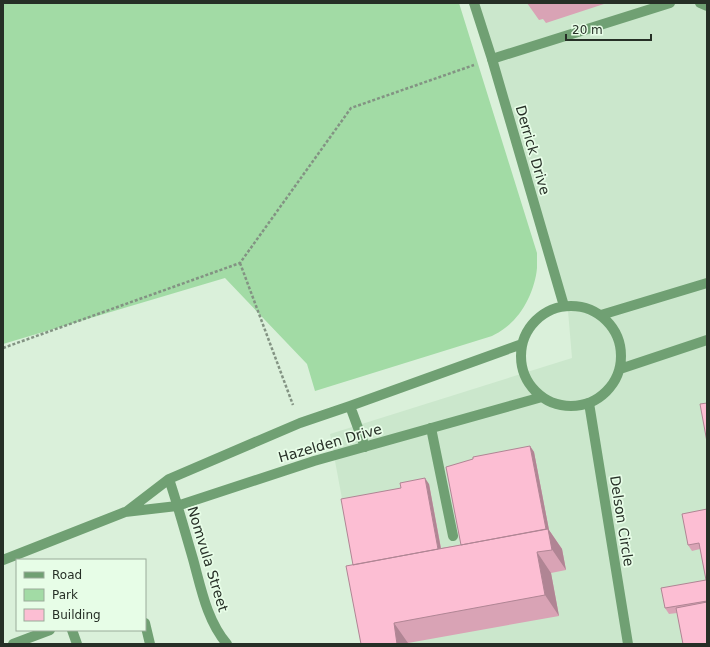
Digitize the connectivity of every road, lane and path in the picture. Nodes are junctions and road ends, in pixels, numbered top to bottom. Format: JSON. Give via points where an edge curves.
{"nodes":[{"id":1,"x":474,"y":3,"type":"edge"},
{"id":2,"x":670,"y":3,"type":"edge"},
{"id":3,"x":700,"y":3,"type":"edge"},
{"id":4,"x":707,"y":6,"type":"edge"},
{"id":5,"x":492,"y":59,"type":"junction"},
{"id":6,"x":240,"y":262,"type":"junction"},
{"id":7,"x":707,"y":283,"type":"edge"},
{"id":8,"x":564,"y":306,"type":"junction"},
{"id":9,"x":601,"y":315,"type":"junction"},
{"id":10,"x":707,"y":340,"type":"edge"},
{"id":11,"x":522,"y":344,"type":"junction"},
{"id":12,"x":3,"y":348,"type":"edge"},
{"id":13,"x":620,"y":369,"type":"junction"},
{"id":14,"x":542,"y":397,"type":"junction"},
{"id":15,"x":590,"y":403,"type":"junction"},
{"id":16,"x":350,"y":406,"type":"junction"},
{"id":17,"x":300,"y":423,"type":"junction"},
{"id":18,"x":431,"y":428,"type":"junction"},
{"id":19,"x":365,"y":446,"type":"junction"},
{"id":20,"x":169,"y":479,"type":"junction"},
{"id":21,"x":178,"y":506,"type":"junction"},
{"id":22,"x":125,"y":512,"type":"junction"},
{"id":23,"x":453,"y":536,"type":"dead end"},
{"id":24,"x":3,"y":560,"type":"edge"},
{"id":25,"x":146,"y":627,"type":"edge"},
{"id":26,"x":47,"y":631,"type":"edge"},
{"id":27,"x":72,"y":631,"type":"edge"},
{"id":28,"x":13,"y":644,"type":"edge"},
{"id":29,"x":77,"y":644,"type":"edge"},
{"id":30,"x":150,"y":644,"type":"edge"},
{"id":31,"x":227,"y":644,"type":"edge"},
{"id":32,"x":628,"y":644,"type":"edge"}],
"edges":[{"from":1,"to":5,"type":"street","name":"Derrick Drive"},
{"from":2,"to":5,"type":"street"},
{"from":3,"to":4,"type":"street"},
{"from":5,"to":6,"type":"path","via":[[351,108]]},
{"from":5,"to":8,"type":"street","name":"Derrick Drive"},
{"from":6,"to":12,"type":"path"},
{"from":6,"to":17,"type":"path"},
{"from":7,"to":9,"type":"street"},
{"from":8,"to":9,"type":"street","via":[[576,305]]},
{"from":8,"to":11,"type":"street","via":[[545,312],[530,326]]},
{"from":9,"to":13,"type":"street","via":[[612,325],[619,338],[622,353]]},
{"from":10,"to":13,"type":"street"},
{"from":11,"to":14,"type":"street","via":[[521,364],[528,382]]},
{"from":11,"to":16,"type":"street","name":"Hazelden Drive"},
{"from":13,"to":15,"type":"street","via":[[614,383],[603,395]]},
{"from":14,"to":15,"type":"street","via":[[557,404],[573,406]]},
{"from":14,"to":18,"type":"street","name":"Hazelden Drive"},
{"from":15,"to":32,"type":"street","name":"Delson Circle"},
{"from":16,"to":17,"type":"street","name":"Hazelden Drive"},
{"from":16,"to":19,"type":"street"},
{"from":17,"to":20,"type":"street","name":"Hazelden Drive"},
{"from":18,"to":19,"type":"street","name":"Hazelden Drive"},
{"from":18,"to":23,"type":"street"},
{"from":19,"to":21,"type":"street","name":"Hazelden Drive"},
{"from":20,"to":21,"type":"street","name":"Nomvula Street"},
{"from":20,"to":22,"type":"street","name":"Hazelden Drive"},
{"from":21,"to":22,"type":"street","name":"Hazelden Drive"},
{"from":21,"to":31,"type":"street","name":"Nomvula Street","via":[[205,601],[213,622]]},
{"from":22,"to":24,"type":"street","name":"Hazelden Drive"},
{"from":25,"to":30,"type":"street"},
{"from":26,"to":28,"type":"street"},
{"from":27,"to":29,"type":"street"}]}
